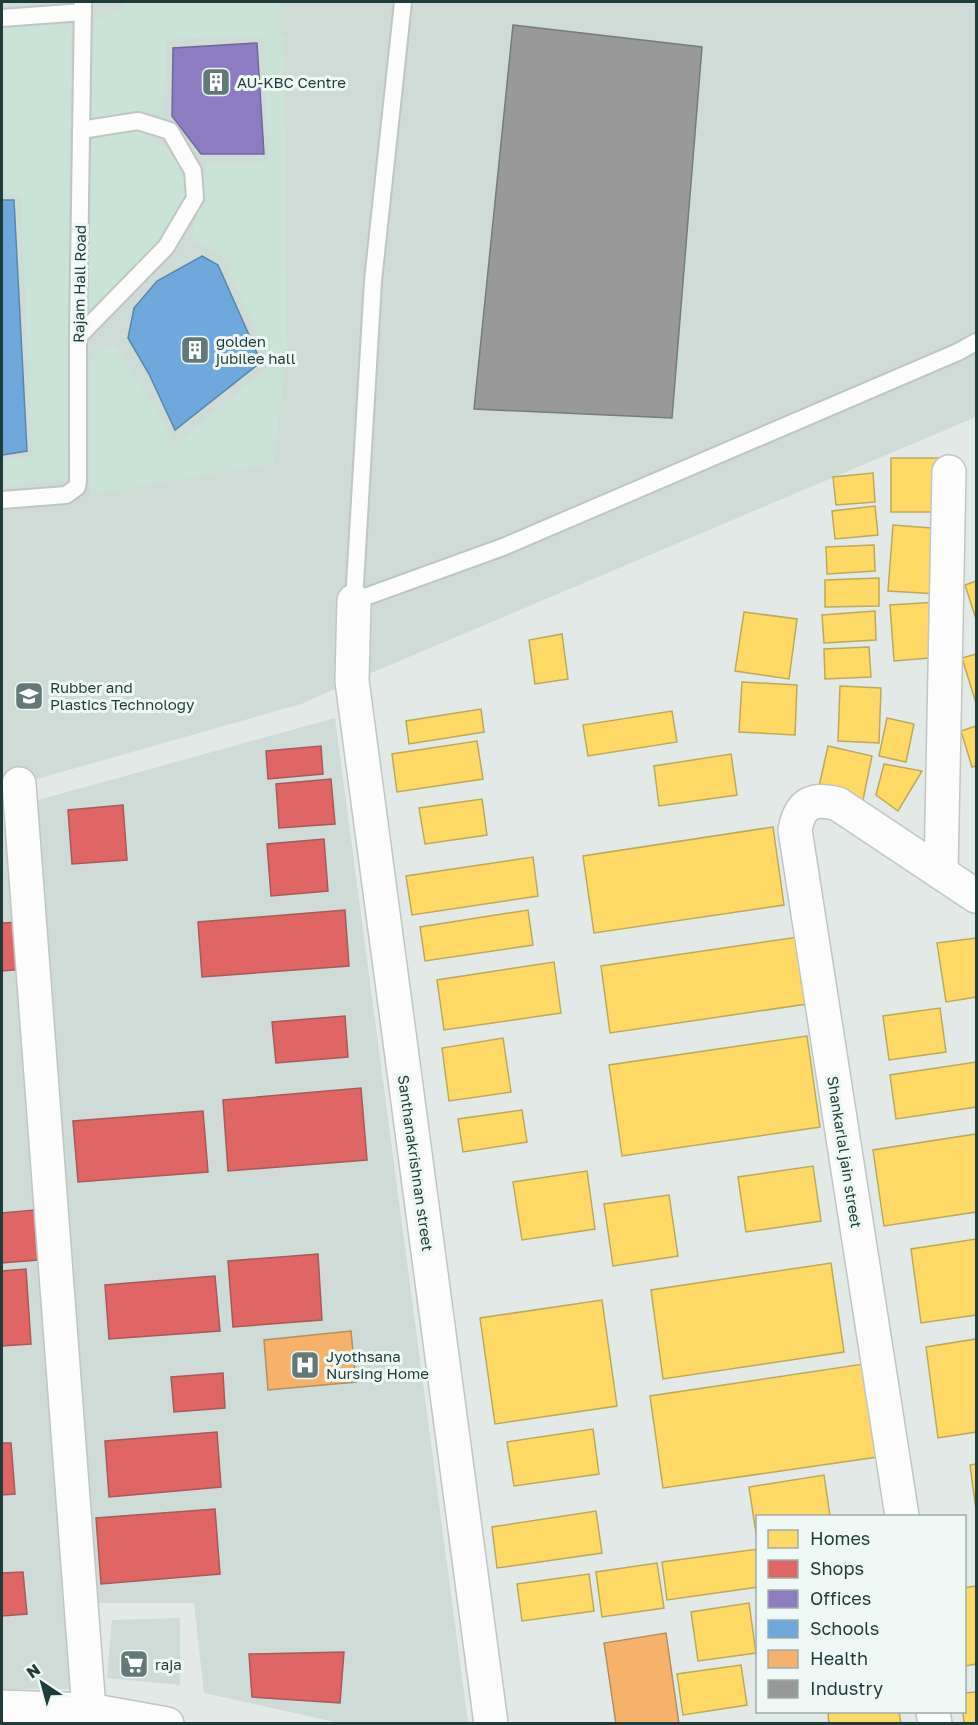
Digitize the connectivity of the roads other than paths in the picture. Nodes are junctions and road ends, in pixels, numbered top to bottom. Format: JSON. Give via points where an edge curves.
{"nodes":[{"id":1,"x":403,"y":2,"type":"edge"},
{"id":2,"x":83,"y":7,"type":"edge"},
{"id":3,"x":2,"y":18,"type":"edge"},
{"id":4,"x":81,"y":130,"type":"junction"},
{"id":5,"x":78,"y":338,"type":"junction"},
{"id":6,"x":976,"y":342,"type":"edge"},
{"id":7,"x":949,"y":472,"type":"dead end"},
{"id":8,"x":2,"y":500,"type":"edge"},
{"id":9,"x":354,"y":601,"type":"junction"},
{"id":10,"x":19,"y":784,"type":"dead end"},
{"id":11,"x":964,"y":884,"type":"edge"},
{"id":12,"x":902,"y":1515,"type":"edge"},
{"id":13,"x":2,"y":1707,"type":"edge"},
{"id":14,"x":89,"y":1710,"type":"junction"},
{"id":15,"x":167,"y":1724,"type":"edge"},
{"id":16,"x":490,"y":1724,"type":"edge"}],
"edges":[{"from":1,"to":9,"type":"lane","via":[[373,281]]},
{"from":2,"to":3,"type":"lane"},
{"from":2,"to":4,"type":"lane","name":"Rajam Hall Road"},
{"from":4,"to":5,"type":"lane","name":"Rajam Hall Road"},
{"from":4,"to":5,"type":"lane","via":[[138,121],[170,131],[193,171],[195,198],[165,247]]},
{"from":5,"to":8,"type":"lane","name":"Rajam Hall Road","via":[[77,487],[66,495]]},
{"from":6,"to":9,"type":"lane","via":[[503,548]]},
{"from":7,"to":11,"type":"street"},
{"from":9,"to":16,"type":"street","name":"Santhanakrishnan street","via":[[352,681]]},
{"from":10,"to":14,"type":"street"},
{"from":11,"to":12,"type":"street","name":"Shankarlal jain street","via":[[838,804],[821,799],[798,816],[795,830]]},
{"from":13,"to":14,"type":"street"},
{"from":14,"to":15,"type":"street"}]}
